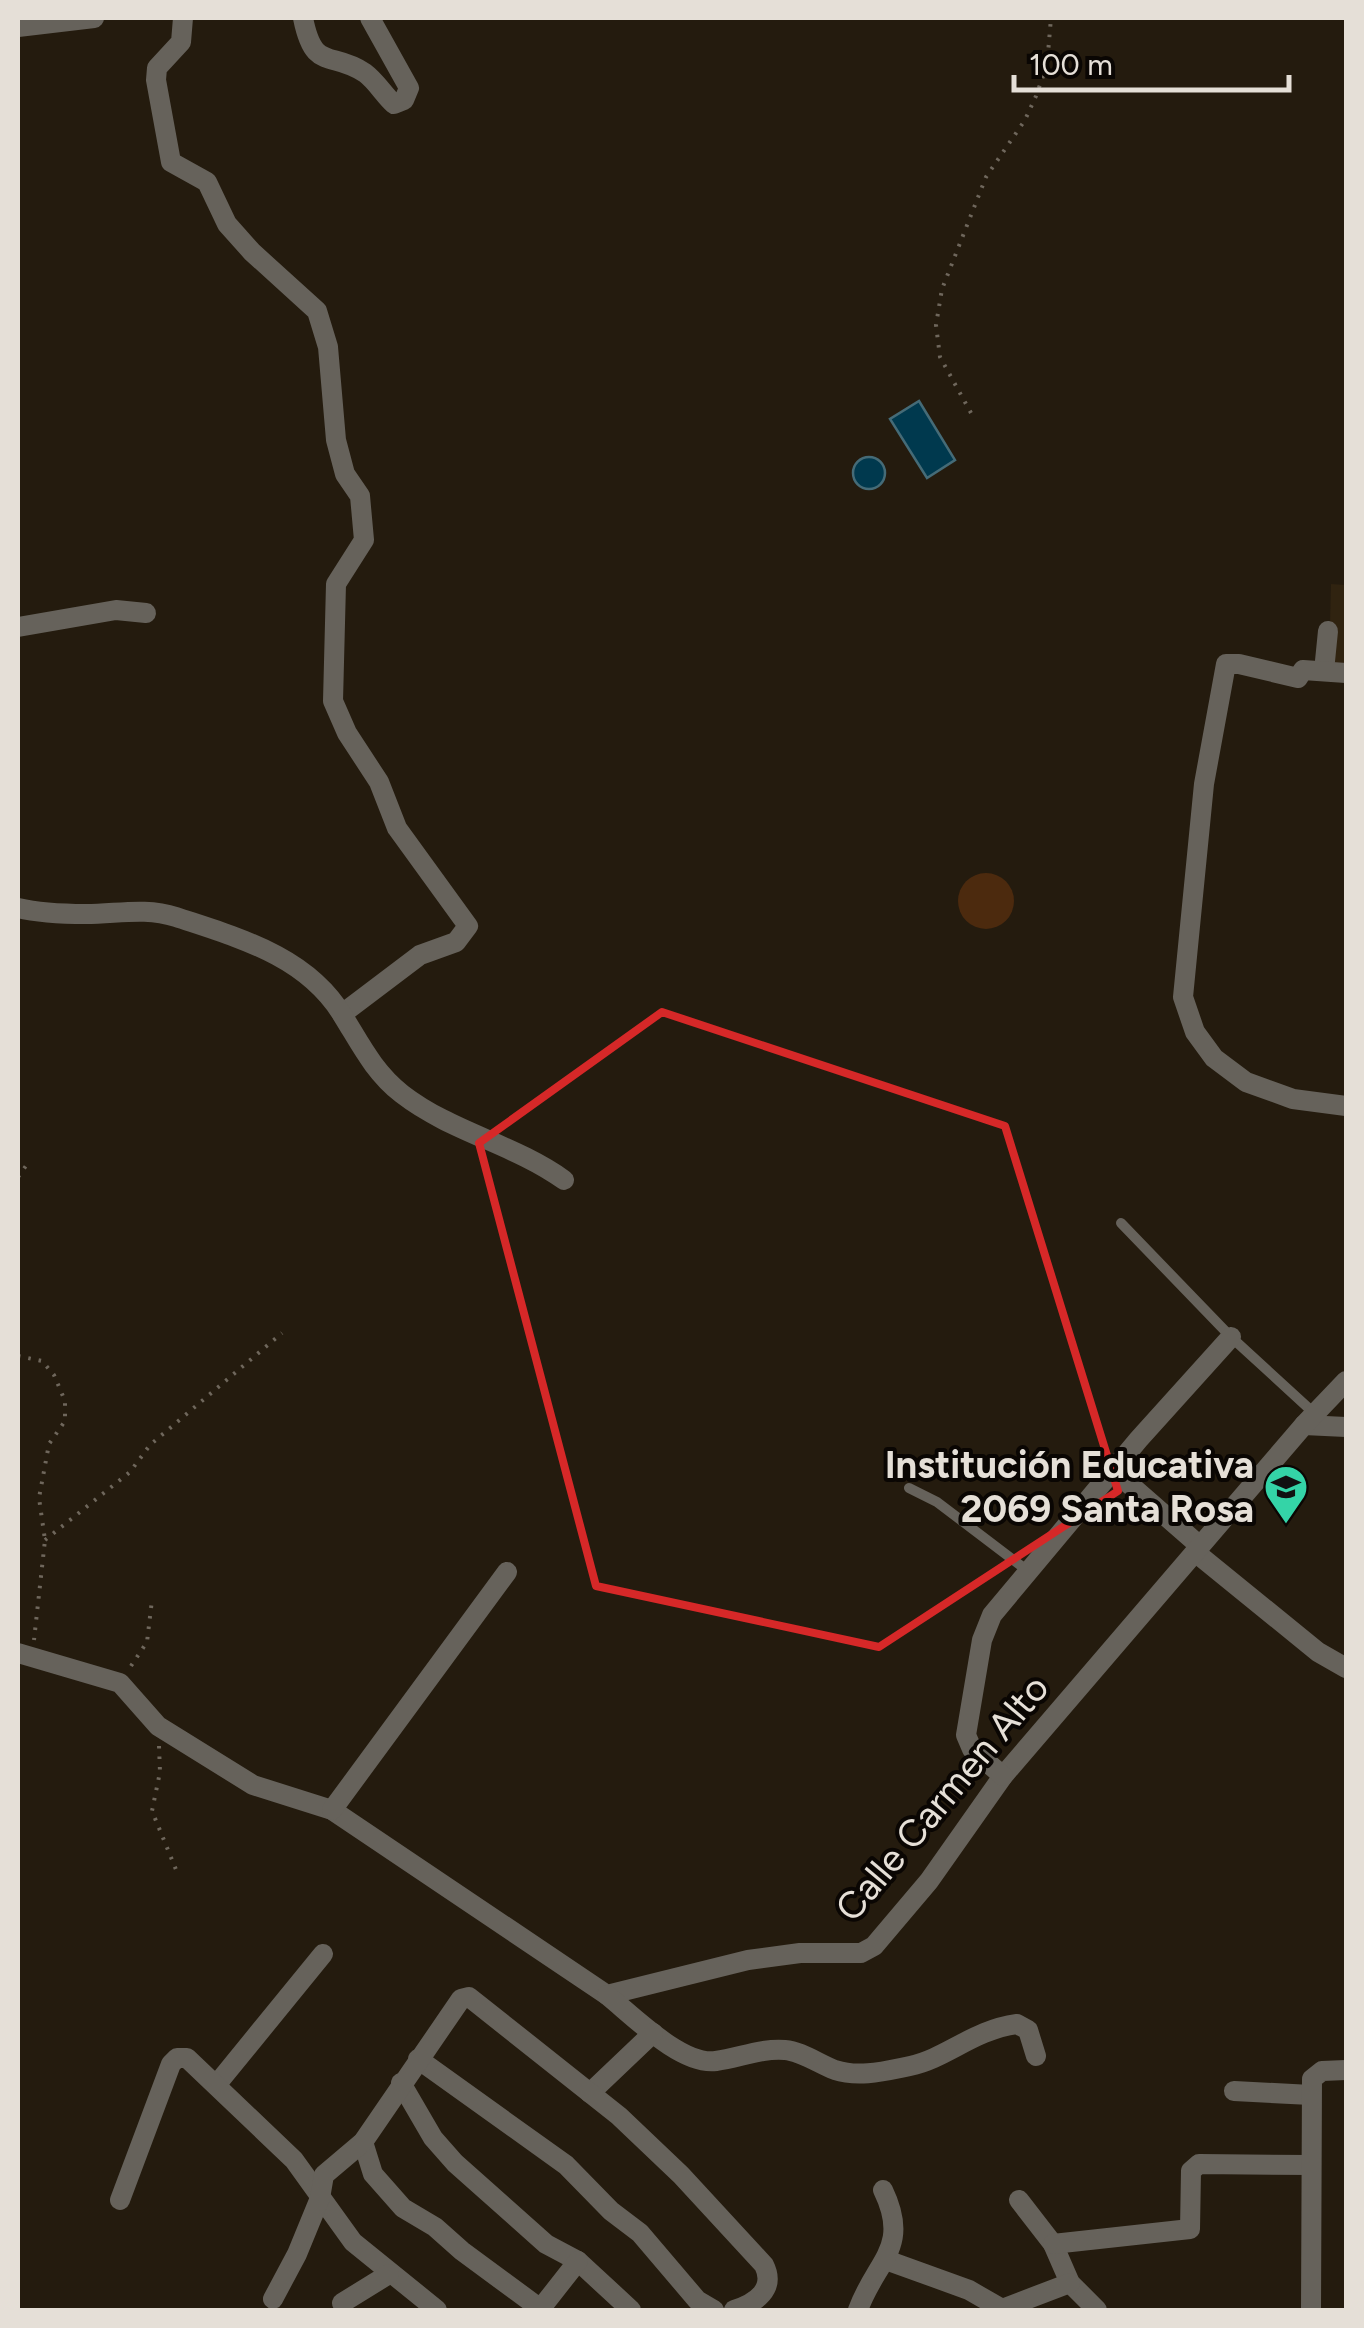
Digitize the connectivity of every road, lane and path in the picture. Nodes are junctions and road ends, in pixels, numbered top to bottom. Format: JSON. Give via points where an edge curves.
{"nodes":[{"id":1,"x":183,"y":18,"type":"edge"},
{"id":2,"x":303,"y":18,"type":"edge"},
{"id":3,"x":370,"y":18,"type":"edge"},
{"id":4,"x":1051,"y":18,"type":"edge"},
{"id":5,"x":81,"y":19,"type":"edge"},
{"id":6,"x":18,"y":27,"type":"edge"},
{"id":7,"x":970,"y":414,"type":"dead end"},
{"id":8,"x":146,"y":612,"type":"dead end"},
{"id":9,"x":18,"y":627,"type":"edge"},
{"id":10,"x":1328,"y":631,"type":"dead end"},
{"id":11,"x":1324,"y":670,"type":"junction"},
{"id":12,"x":1346,"y":672,"type":"edge"},
{"id":13,"x":18,"y":908,"type":"edge"},
{"id":14,"x":342,"y":1014,"type":"junction"},
{"id":15,"x":1346,"y":1106,"type":"edge"},
{"id":16,"x":28,"y":1163,"type":"dead end"},
{"id":17,"x":18,"y":1177,"type":"edge"},
{"id":18,"x":564,"y":1180,"type":"dead end"},
{"id":19,"x":1121,"y":1224,"type":"dead end"},
{"id":20,"x":282,"y":1334,"type":"dead end"},
{"id":21,"x":1231,"y":1337,"type":"junction"},
{"id":22,"x":18,"y":1356,"type":"edge"},
{"id":23,"x":1346,"y":1381,"type":"edge"},
{"id":24,"x":1309,"y":1420,"type":"junction"},
{"id":25,"x":1346,"y":1428,"type":"edge"},
{"id":26,"x":1113,"y":1470,"type":"junction"},
{"id":27,"x":910,"y":1488,"type":"dead end"},
{"id":28,"x":45,"y":1540,"type":"junction"},
{"id":29,"x":1198,"y":1549,"type":"junction"},
{"id":30,"x":1028,"y":1571,"type":"junction"},
{"id":31,"x":506,"y":1572,"type":"dead end"},
{"id":32,"x":152,"y":1600,"type":"dead end"},
{"id":33,"x":25,"y":1654,"type":"edge"},
{"id":34,"x":1346,"y":1668,"type":"edge"},
{"id":35,"x":120,"y":1682,"type":"junction"},
{"id":36,"x":158,"y":1726,"type":"junction"},
{"id":37,"x":1002,"y":1776,"type":"junction"},
{"id":38,"x":332,"y":1810,"type":"junction"},
{"id":39,"x":177,"y":1872,"type":"dead end"},
{"id":40,"x":324,"y":1954,"type":"dead end"},
{"id":41,"x":607,"y":1995,"type":"junction"},
{"id":42,"x":653,"y":2032,"type":"junction"},
{"id":43,"x":1036,"y":2056,"type":"dead end"},
{"id":44,"x":418,"y":2059,"type":"junction"},
{"id":45,"x":1346,"y":2070,"type":"edge"},
{"id":46,"x":401,"y":2083,"type":"junction"},
{"id":47,"x":218,"y":2084,"type":"junction"},
{"id":48,"x":1234,"y":2091,"type":"dead end"},
{"id":49,"x":590,"y":2093,"type":"junction"},
{"id":50,"x":1311,"y":2095,"type":"junction"},
{"id":51,"x":363,"y":2142,"type":"junction"},
{"id":52,"x":1311,"y":2165,"type":"junction"},
{"id":53,"x":883,"y":2190,"type":"dead end"},
{"id":54,"x":320,"y":2198,"type":"junction"},
{"id":55,"x":120,"y":2200,"type":"dead end"},
{"id":56,"x":1018,"y":2200,"type":"dead end"},
{"id":57,"x":1053,"y":2244,"type":"junction"},
{"id":58,"x":886,"y":2260,"type":"junction"},
{"id":59,"x":578,"y":2261,"type":"junction"},
{"id":60,"x":388,"y":2274,"type":"junction"},
{"id":61,"x":1070,"y":2283,"type":"junction"},
{"id":62,"x":272,"y":2298,"type":"dead end"},
{"id":63,"x":342,"y":2304,"type":"dead end"},
{"id":64,"x":437,"y":2310,"type":"edge"},
{"id":65,"x":631,"y":2310,"type":"edge"},
{"id":66,"x":714,"y":2310,"type":"edge"},
{"id":67,"x":734,"y":2310,"type":"edge"},
{"id":68,"x":858,"y":2310,"type":"edge"},
{"id":69,"x":1096,"y":2310,"type":"edge"},
{"id":70,"x":1312,"y":2310,"type":"edge"}],
"edges":[{"from":1,"to":14,"type":"street","via":[[181,42],[157,68],[171,162],[207,182],[227,224],[317,311],[328,347],[336,440],[345,474],[360,496],[364,540],[336,584],[334,700],[397,828],[468,926],[456,942],[420,956]]},
{"from":2,"to":3,"type":"street","via":[[312,47],[325,59],[367,74],[394,104],[409,88]]},
{"from":4,"to":7,"type":"path","via":[[1048,65],[1036,96],[986,177],[942,289],[940,357]]},
{"from":5,"to":6,"type":"street"},
{"from":8,"to":9,"type":"street","via":[[116,610]]},
{"from":10,"to":11,"type":"street"},
{"from":11,"to":12,"type":"street"},
{"from":11,"to":15,"type":"street","via":[[1304,670],[1298,678],[1226,664],[1204,784],[1183,998],[1194,1032],[1246,1082],[1292,1099]]},
{"from":13,"to":14,"type":"street","via":[[142,910],[177,917],[278,954],[318,984]]},
{"from":14,"to":18,"type":"street","via":[[370,1062],[398,1092]]},
{"from":16,"to":17,"type":"path"},
{"from":19,"to":21,"type":"lane"},
{"from":20,"to":28,"type":"path"},
{"from":21,"to":24,"type":"lane"},
{"from":21,"to":26,"type":"street"},
{"from":22,"to":28,"type":"path","via":[[42,1361],[65,1401],[39,1498]]},
{"from":23,"to":24,"type":"street","name":"Calle Carmen Alto"},
{"from":24,"to":25,"type":"street"},
{"from":24,"to":29,"type":"street","name":"Calle Carmen Alto"},
{"from":26,"to":29,"type":"street"},
{"from":26,"to":30,"type":"street"},
{"from":27,"to":30,"type":"lane"},
{"from":28,"to":33,"type":"path"},
{"from":29,"to":34,"type":"street","via":[[1318,1652]]},
{"from":29,"to":37,"type":"street","name":"Calle Carmen Alto"},
{"from":30,"to":37,"type":"street","via":[[992,1615],[982,1640],[966,1735]]},
{"from":31,"to":38,"type":"street"},
{"from":32,"to":35,"type":"path","via":[[146,1642]]},
{"from":33,"to":35,"type":"street"},
{"from":35,"to":36,"type":"street"},
{"from":36,"to":38,"type":"street","via":[[253,1784]]},
{"from":36,"to":39,"type":"path","via":[[160,1772],[152,1811]]},
{"from":37,"to":41,"type":"street","name":"Calle Carmen Alto","via":[[874,1946],[748,1960]]},
{"from":38,"to":41,"type":"street"},
{"from":40,"to":47,"type":"street"},
{"from":41,"to":42,"type":"street"},
{"from":42,"to":43,"type":"street","via":[[693,2059],[713,2062],[787,2049],[859,2076],[914,2065],[983,2031],[1017,2024],[1028,2030]]},
{"from":42,"to":49,"type":"street"},
{"from":44,"to":46,"type":"street"},
{"from":44,"to":49,"type":"street","via":[[469,1997]]},
{"from":44,"to":66,"type":"street","via":[[566,2165]]},
{"from":45,"to":50,"type":"street","via":[[1316,2073]]},
{"from":46,"to":51,"type":"street"},
{"from":46,"to":59,"type":"street","via":[[455,2163],[546,2244]]},
{"from":47,"to":54,"type":"street","via":[[294,2160]]},
{"from":47,"to":55,"type":"street","via":[[186,2058],[174,2060]]},
{"from":48,"to":50,"type":"street"},
{"from":49,"to":67,"type":"street","via":[[681,2175],[764,2265],[764,2293]]},
{"from":50,"to":52,"type":"street"},
{"from":51,"to":54,"type":"street","via":[[324,2175]]},
{"from":51,"to":59,"type":"street","via":[[373,2174],[403,2208],[538,2306]]},
{"from":52,"to":57,"type":"street","via":[[1199,2164],[1191,2171],[1190,2230]]},
{"from":52,"to":70,"type":"street"},
{"from":53,"to":58,"type":"street","via":[[896,2228]]},
{"from":54,"to":60,"type":"street"},
{"from":54,"to":62,"type":"street"},
{"from":56,"to":57,"type":"street"},
{"from":57,"to":61,"type":"street"},
{"from":58,"to":61,"type":"street","via":[[969,2290],[1002,2310]]},
{"from":58,"to":68,"type":"street"},
{"from":59,"to":65,"type":"street"},
{"from":60,"to":63,"type":"street"},
{"from":60,"to":64,"type":"street"},
{"from":61,"to":69,"type":"street"}]}
